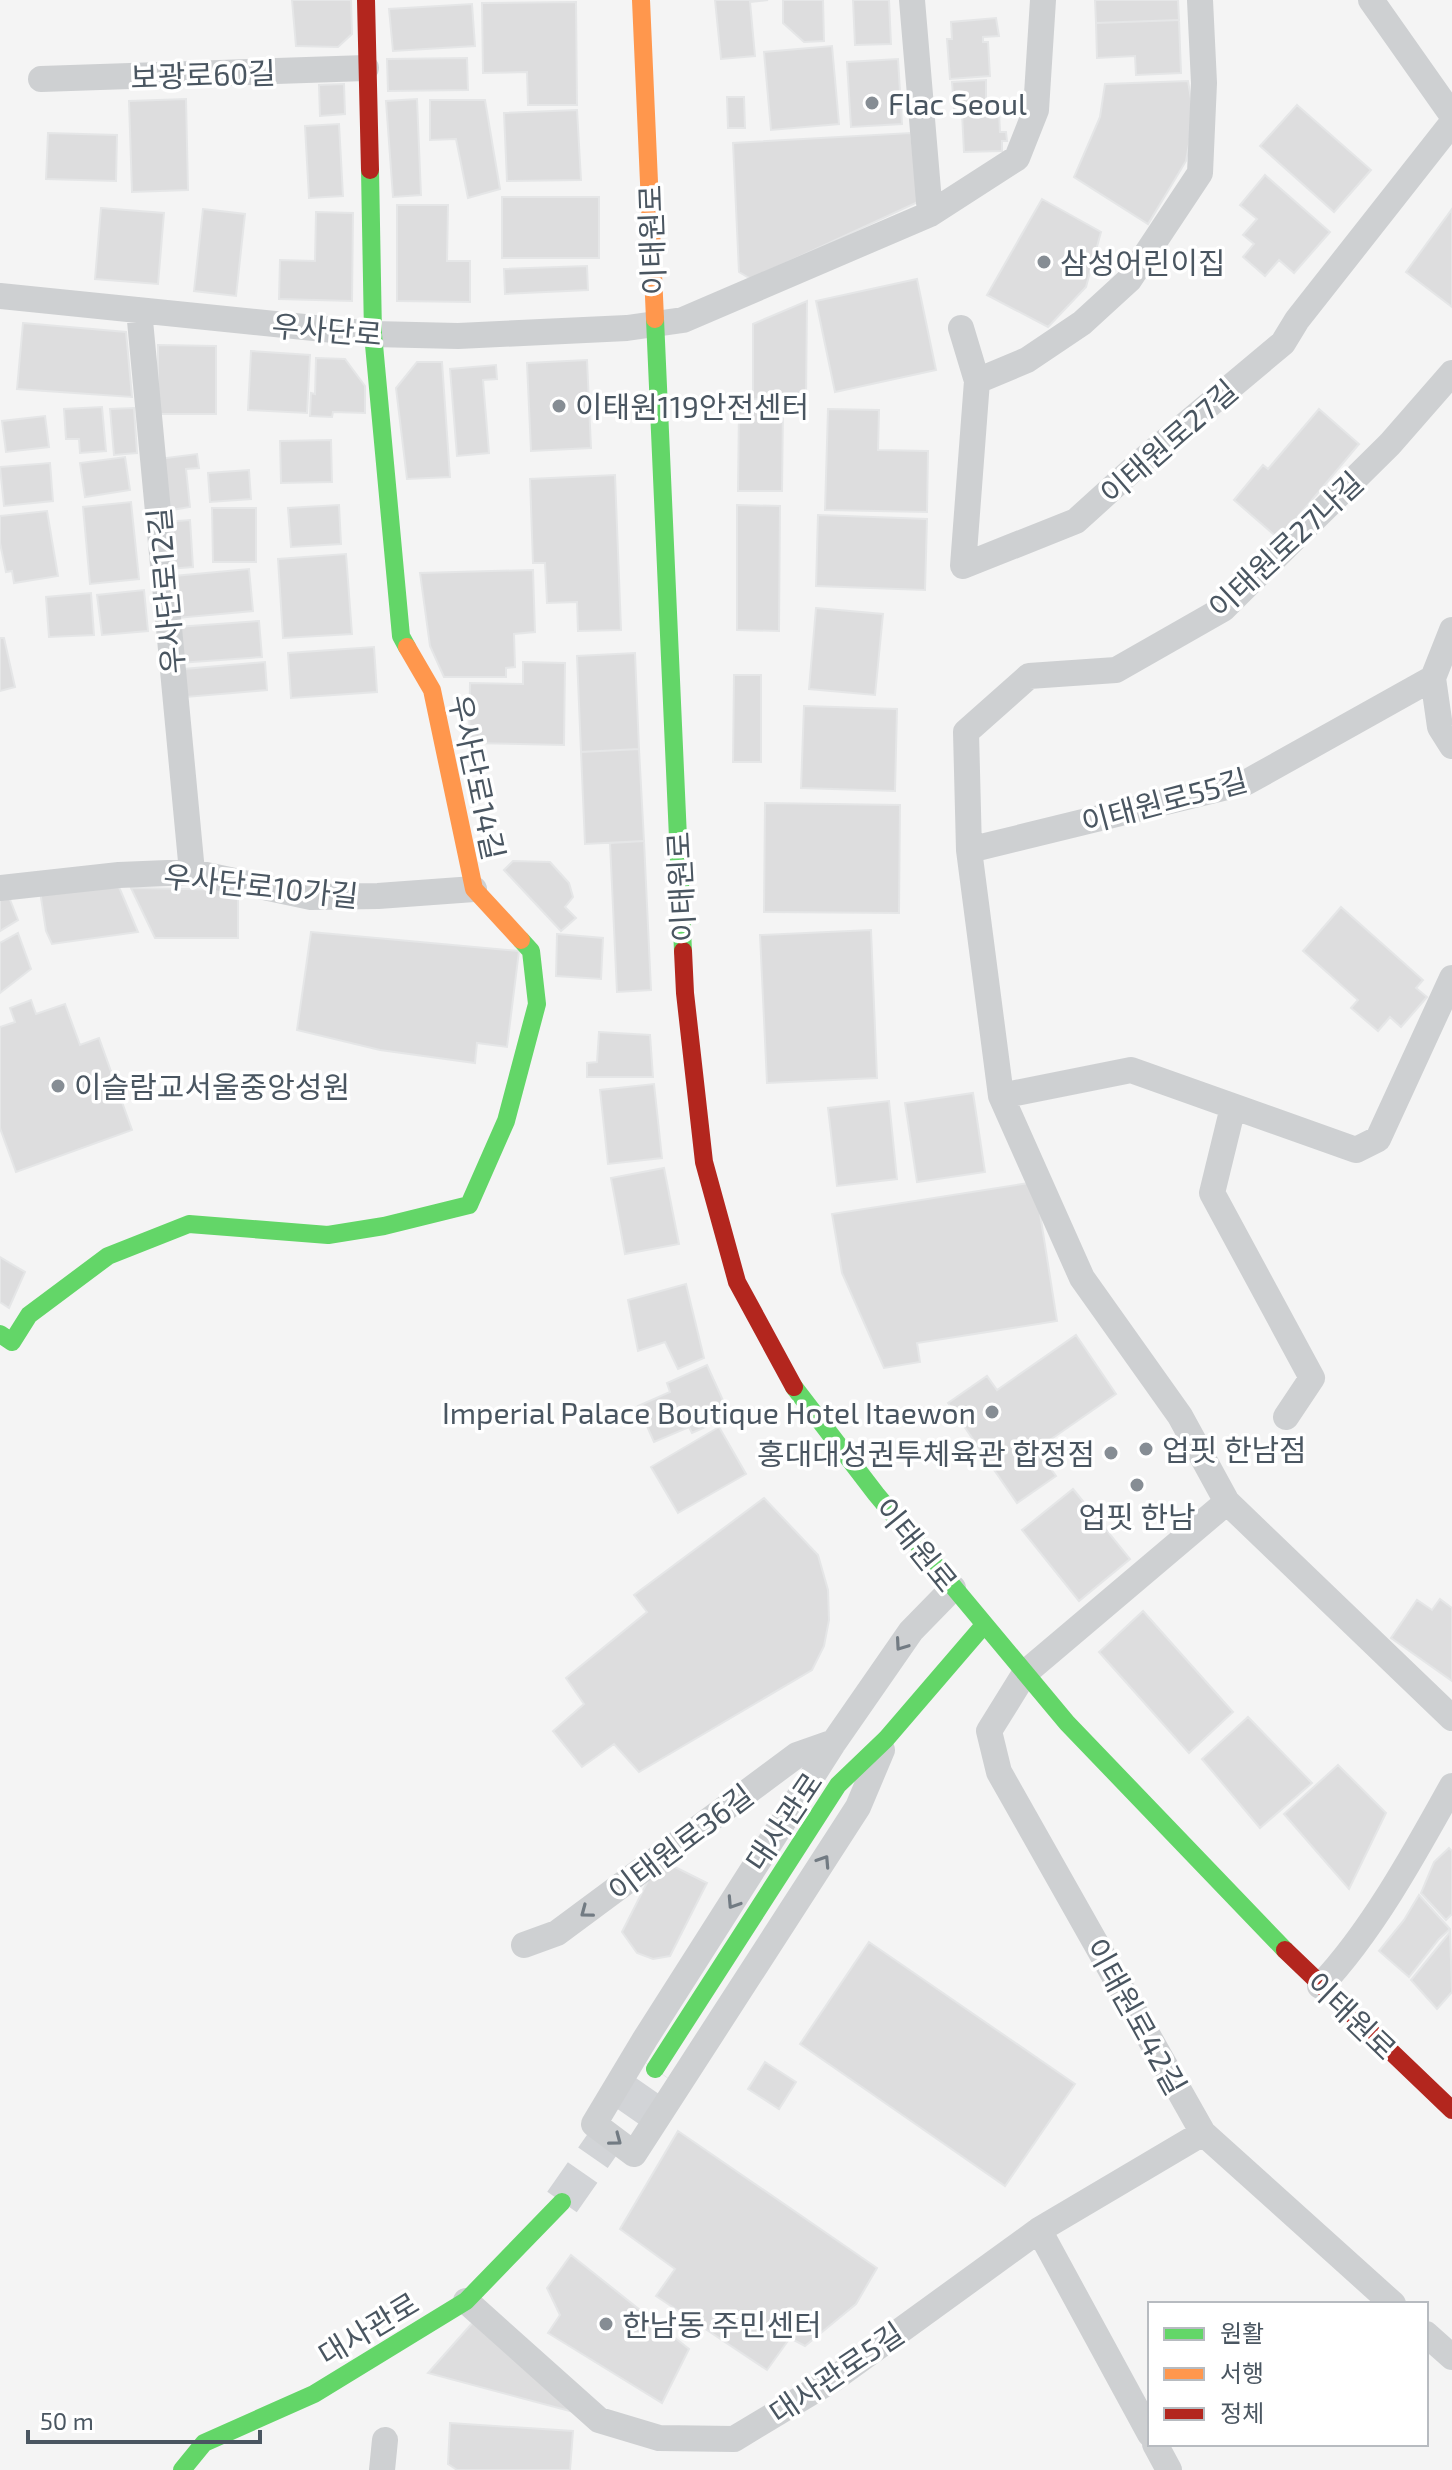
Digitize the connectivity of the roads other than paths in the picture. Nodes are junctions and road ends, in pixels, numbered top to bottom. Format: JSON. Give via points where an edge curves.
{"nodes":[{"id":1,"x":366,"y":0,"type":"edge"},
{"id":2,"x":641,"y":0,"type":"edge"},
{"id":3,"x":912,"y":0,"type":"edge"},
{"id":4,"x":1043,"y":0,"type":"edge"},
{"id":5,"x":1200,"y":0,"type":"edge"},
{"id":6,"x":1371,"y":0,"type":"edge"},
{"id":7,"x":366,"y":68,"type":"junction"},
{"id":8,"x":41,"y":79,"type":"dead end"},
{"id":9,"x":1452,"y":115,"type":"edge"},
{"id":10,"x":1452,"y":123,"type":"edge"},
{"id":11,"x":930,"y":214,"type":"junction"},
{"id":12,"x":0,"y":296,"type":"edge"},
{"id":13,"x":139,"y":310,"type":"junction"},
{"id":14,"x":655,"y":325,"type":"junction"},
{"id":15,"x":961,"y":328,"type":"dead end"},
{"id":16,"x":373,"y":334,"type":"junction"},
{"id":17,"x":1452,"y":373,"type":"edge"},
{"id":18,"x":977,"y":381,"type":"junction"},
{"id":19,"x":1452,"y":630,"type":"edge"},
{"id":20,"x":1433,"y":678,"type":"junction"},
{"id":21,"x":1452,"y":746,"type":"edge"},
{"id":22,"x":969,"y":850,"type":"junction"},
{"id":23,"x":192,"y":872,"type":"junction"},
{"id":24,"x":0,"y":888,"type":"edge"},
{"id":25,"x":474,"y":889,"type":"junction"},
{"id":26,"x":1452,"y":978,"type":"edge"},
{"id":27,"x":1001,"y":1096,"type":"junction"},
{"id":28,"x":1233,"y":1107,"type":"junction"},
{"id":29,"x":0,"y":1334,"type":"edge"},
{"id":30,"x":1286,"y":1417,"type":"dead end"},
{"id":31,"x":1227,"y":1502,"type":"junction"},
{"id":32,"x":953,"y":1588,"type":"junction"},
{"id":33,"x":984,"y":1625,"type":"junction"},
{"id":34,"x":1025,"y":1673,"type":"junction"},
{"id":35,"x":1452,"y":1718,"type":"edge"},
{"id":36,"x":886,"y":1739,"type":"junction"},
{"id":37,"x":834,"y":1742,"type":"junction"},
{"id":38,"x":1452,"y":1786,"type":"edge"},
{"id":39,"x":524,"y":1945,"type":"dead end"},
{"id":40,"x":1320,"y":1986,"type":"junction"},
{"id":41,"x":655,"y":2069,"type":"tunnel mouth"},
{"id":42,"x":1452,"y":2110,"type":"edge"},
{"id":43,"x":1203,"y":2133,"type":"junction"},
{"id":44,"x":562,"y":2202,"type":"tunnel mouth"},
{"id":45,"x":1039,"y":2230,"type":"junction"},
{"id":46,"x":466,"y":2301,"type":"junction"},
{"id":47,"x":1391,"y":2302,"type":"edge"},
{"id":48,"x":1428,"y":2336,"type":"edge"},
{"id":49,"x":1452,"y":2357,"type":"edge"},
{"id":50,"x":1148,"y":2430,"type":"edge"},
{"id":51,"x":385,"y":2440,"type":"dead end"},
{"id":52,"x":1156,"y":2446,"type":"edge"},
{"id":53,"x":182,"y":2470,"type":"edge"},
{"id":54,"x":382,"y":2470,"type":"edge"},
{"id":55,"x":1169,"y":2470,"type":"edge"}],
"edges":[{"from":1,"to":7,"type":"street"},
{"from":2,"to":14,"type":"street","name":"이태원로"},
{"from":3,"to":11,"type":"street"},
{"from":4,"to":11,"type":"street","via":[[1036,110],[1017,158]]},
{"from":5,"to":18,"type":"street","via":[[1200,173],[1129,280],[1082,323],[1027,360]]},
{"from":6,"to":9,"type":"street"},
{"from":7,"to":8,"type":"street","name":"보광로60길"},
{"from":7,"to":16,"type":"street"},
{"from":10,"to":18,"type":"street","name":"이태원로27길","via":[[1283,343],[1076,521],[963,566]]},
{"from":11,"to":14,"type":"street","via":[[683,320]]},
{"from":12,"to":13,"type":"street","name":"우사단로"},
{"from":13,"to":16,"type":"street","name":"우사단로"},
{"from":13,"to":23,"type":"street","name":"우사단로12길"},
{"from":14,"to":16,"type":"street","name":"우사단로","via":[[458,336]]},
{"from":14,"to":32,"type":"street","name":"이태원로","via":[[685,993],[704,1162],[737,1282],[796,1390]]},
{"from":15,"to":18,"type":"street","name":"이태원로27길"},
{"from":16,"to":25,"type":"street","name":"우사단로14길","via":[[401,636],[432,690]]},
{"from":17,"to":22,"type":"street","name":"이태원로27나길","via":[[1390,444],[1223,609],[1116,670],[1029,676],[966,732]]},
{"from":19,"to":20,"type":"street"},
{"from":20,"to":21,"type":"street","via":[[1440,727]]},
{"from":20,"to":22,"type":"street","name":"이태원로55길","via":[[1247,782]]},
{"from":22,"to":27,"type":"street"},
{"from":23,"to":24,"type":"street","name":"우사단로10가길"},
{"from":23,"to":25,"type":"street","name":"우사단로10가길","via":[[311,897]]},
{"from":25,"to":29,"type":"street","name":"우사단로14길","via":[[531,951],[537,1004],[506,1121],[469,1205],[328,1235],[189,1224],[108,1256],[29,1315],[12,1342]]},
{"from":26,"to":28,"type":"street","via":[[1378,1139],[1356,1150]]},
{"from":27,"to":28,"type":"street","via":[[1131,1070]]},
{"from":27,"to":31,"type":"street","via":[[1082,1278],[1180,1416]]},
{"from":28,"to":30,"type":"street","via":[[1212,1193],[1312,1378]]},
{"from":31,"to":34,"type":"street"},
{"from":31,"to":35,"type":"street"},
{"from":32,"to":33,"type":"street","name":"이태원로"},
{"from":32,"to":37,"type":"street","one_way":true,"via":[[911,1631]]},
{"from":33,"to":34,"type":"street","name":"이태원로"},
{"from":33,"to":36,"type":"street","name":"대사관로"},
{"from":34,"to":40,"type":"street","name":"이태원로"},
{"from":34,"to":43,"type":"street","name":"이태원로42길","via":[[989,1731],[999,1772]]},
{"from":37,"to":36,"type":"street","one_way":true,"via":[[594,2124],[634,2154],[858,1807]]},
{"from":36,"to":41,"type":"street","name":"대사관로","via":[[838,1785]]},
{"from":37,"to":39,"type":"street","name":"이태원로36길","one_way":true,"via":[[797,1755],[557,1933]]},
{"from":38,"to":40,"type":"street","via":[[1346,1960]]},
{"from":40,"to":42,"type":"street","name":"이태원로"},
{"from":43,"to":45,"type":"street","name":"대사관로5길"},
{"from":43,"to":47,"type":"street","name":"이태원로42길"},
{"from":44,"to":46,"type":"street","name":"대사관로"},
{"from":45,"to":46,"type":"street","name":"대사관로5길","via":[[835,2378],[734,2439],[659,2438],[599,2420]]},
{"from":45,"to":50,"type":"street"},
{"from":46,"to":53,"type":"street","name":"대사관로","via":[[314,2394],[204,2443]]},
{"from":48,"to":49,"type":"street"},
{"from":51,"to":54,"type":"street"},
{"from":52,"to":55,"type":"street"}]}
